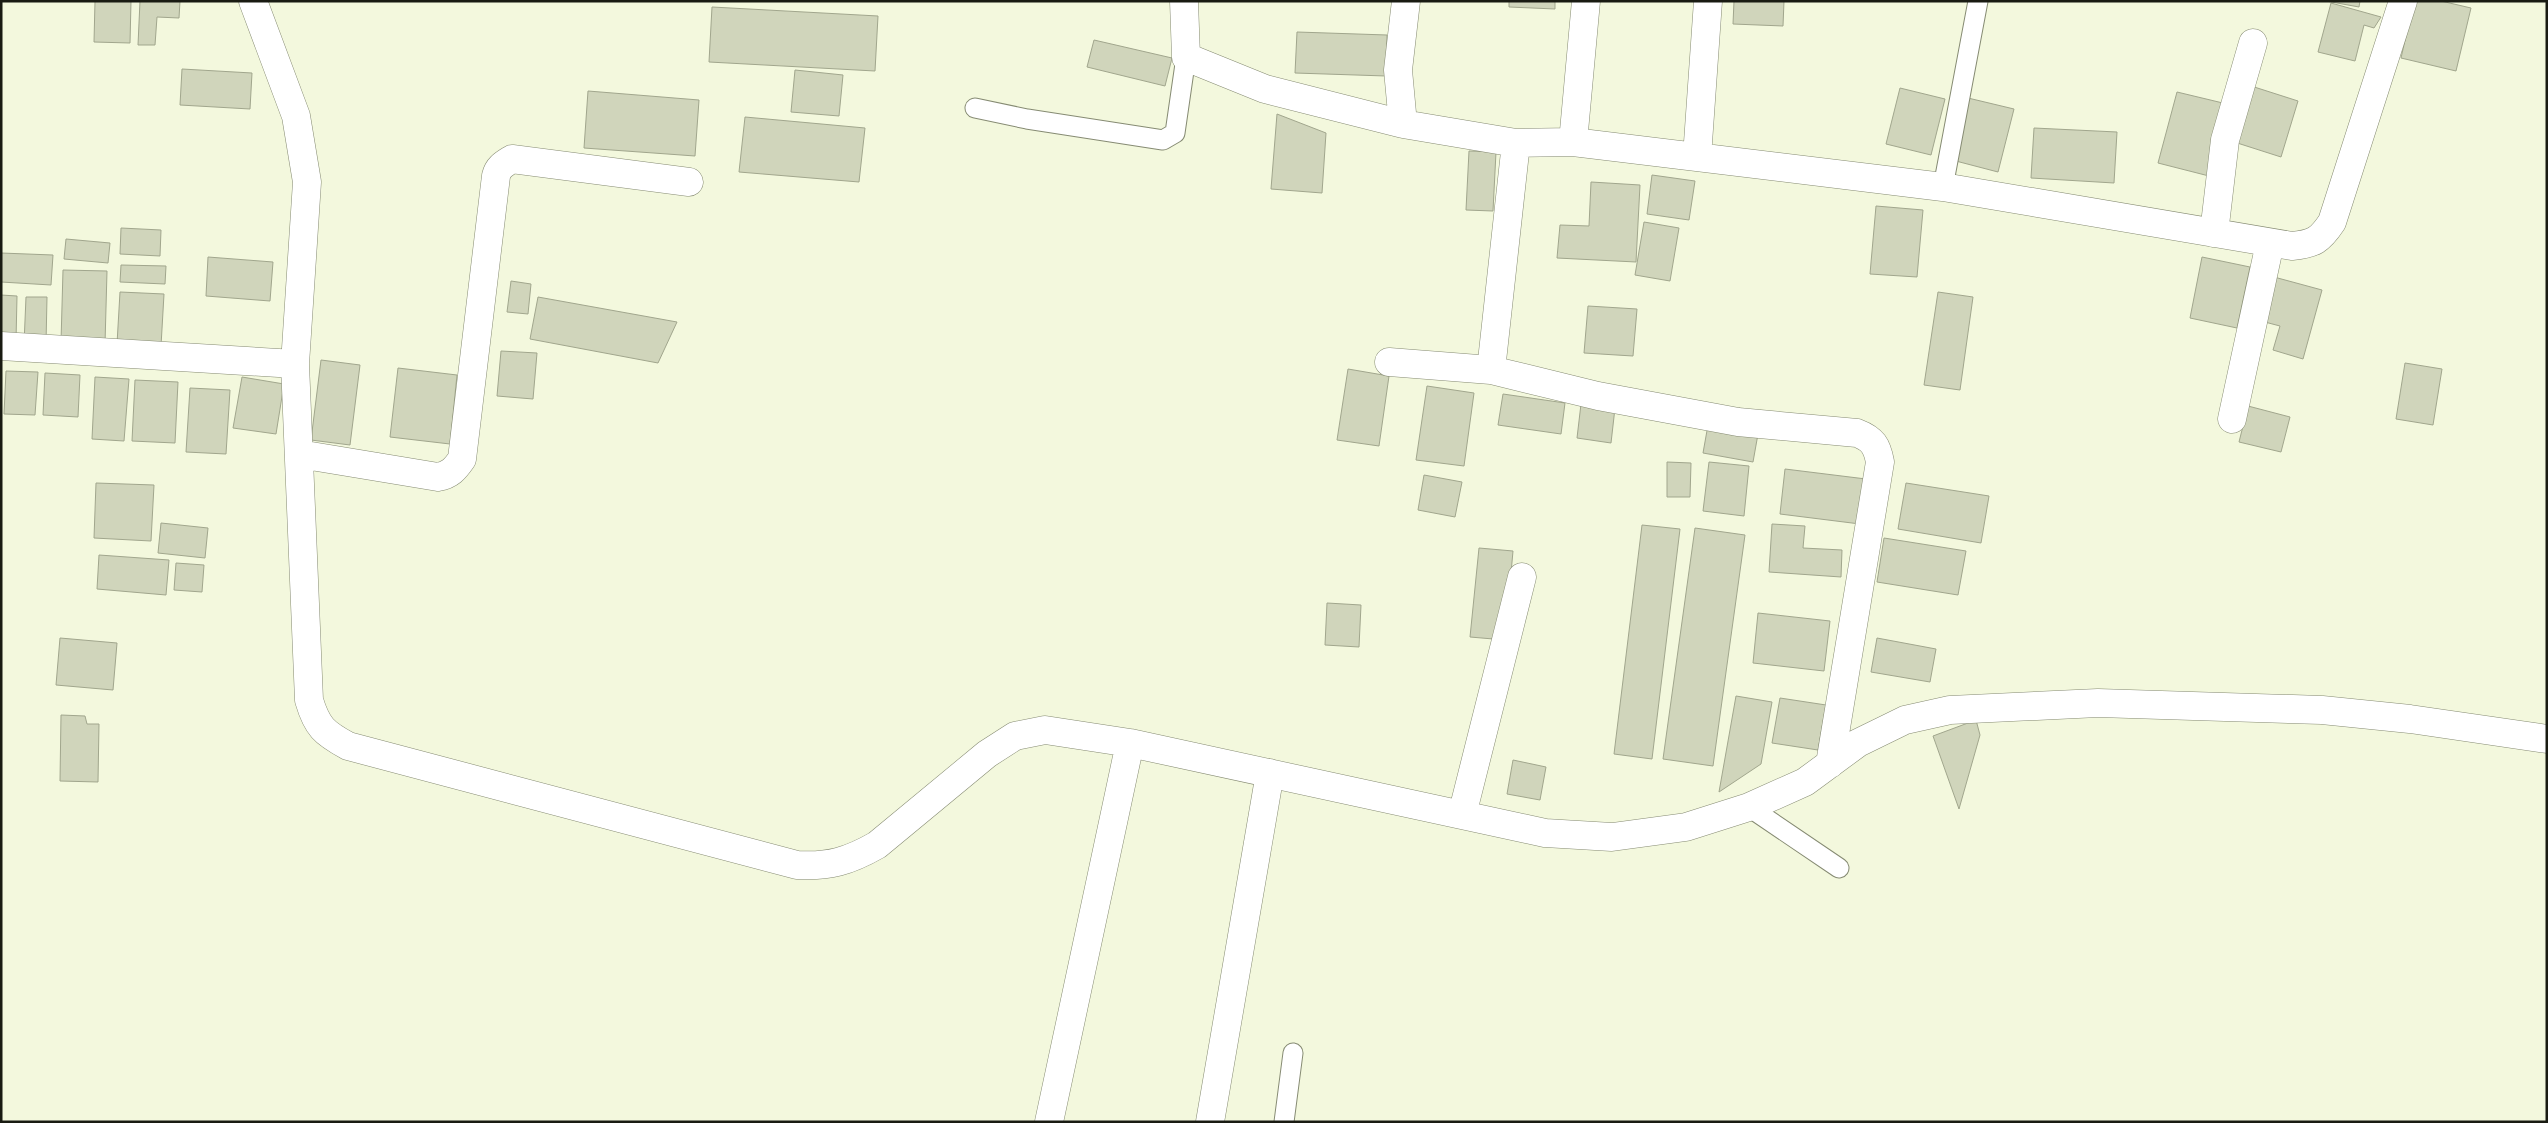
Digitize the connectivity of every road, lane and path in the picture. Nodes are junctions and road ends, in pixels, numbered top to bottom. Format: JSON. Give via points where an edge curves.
{"nodes":[{"id":1,"x":253,"y":1,"type":"edge"},
{"id":2,"x":1184,"y":1,"type":"edge"},
{"id":3,"x":1406,"y":1,"type":"edge"},
{"id":4,"x":1586,"y":1,"type":"edge"},
{"id":5,"x":1708,"y":1,"type":"edge"},
{"id":6,"x":1978,"y":1,"type":"edge"},
{"id":7,"x":2403,"y":1,"type":"edge"},
{"id":8,"x":2253,"y":43,"type":"dead end"},
{"id":9,"x":1186,"y":57,"type":"junction"},
{"id":10,"x":975,"y":108,"type":"dead end"},
{"id":11,"x":1403,"y":124,"type":"junction"},
{"id":12,"x":1573,"y":142,"type":"junction"},
{"id":13,"x":1516,"y":143,"type":"junction"},
{"id":14,"x":1697,"y":157,"type":"junction"},
{"id":15,"x":689,"y":182,"type":"dead end"},
{"id":16,"x":1943,"y":187,"type":"junction"},
{"id":17,"x":2214,"y":233,"type":"junction"},
{"id":18,"x":2270,"y":243,"type":"junction"},
{"id":19,"x":1,"y":346,"type":"edge"},
{"id":20,"x":1389,"y":362,"type":"dead end"},
{"id":21,"x":295,"y":364,"type":"junction"},
{"id":22,"x":1491,"y":370,"type":"junction"},
{"id":23,"x":2232,"y":419,"type":"dead end"},
{"id":24,"x":299,"y":454,"type":"junction"},
{"id":25,"x":1522,"y":577,"type":"dead end"},
{"id":26,"x":2547,"y":739,"type":"edge"},
{"id":27,"x":1130,"y":743,"type":"junction"},
{"id":28,"x":1830,"y":764,"type":"junction"},
{"id":29,"x":1270,"y":773,"type":"junction"},
{"id":30,"x":1749,"y":807,"type":"junction"},
{"id":31,"x":1462,"y":815,"type":"junction"},
{"id":32,"x":1839,"y":868,"type":"dead end"},
{"id":33,"x":1293,"y":1053,"type":"dead end"},
{"id":34,"x":1049,"y":1122,"type":"edge"},
{"id":35,"x":1210,"y":1122,"type":"edge"},
{"id":36,"x":1284,"y":1122,"type":"edge"}],
"edges":[{"from":1,"to":21,"type":"street","via":[[296,116],[307,182]]},
{"from":2,"to":9,"type":"street"},
{"from":3,"to":11,"type":"street","via":[[1398,70]]},
{"from":4,"to":12,"type":"street"},
{"from":5,"to":14,"type":"street"},
{"from":6,"to":16,"type":"lane"},
{"from":7,"to":18,"type":"street","via":[[2332,222],[2324,235],[2310,245]]},
{"from":8,"to":17,"type":"street","via":[[2225,140]]},
{"from":9,"to":10,"type":"lane","via":[[1175,133],[1163,140]]},
{"from":9,"to":11,"type":"street","via":[[1265,89]]},
{"from":11,"to":13,"type":"street"},
{"from":12,"to":13,"type":"street"},
{"from":12,"to":14,"type":"street"},
{"from":13,"to":22,"type":"street"},
{"from":14,"to":16,"type":"street"},
{"from":15,"to":24,"type":"street","via":[[512,159],[504,164],[496,176],[462,459],[455,470],[438,478]]},
{"from":16,"to":17,"type":"street"},
{"from":17,"to":18,"type":"street"},
{"from":18,"to":23,"type":"street"},
{"from":19,"to":21,"type":"street"},
{"from":20,"to":22,"type":"street"},
{"from":21,"to":24,"type":"street"},
{"from":22,"to":28,"type":"street","via":[[1598,396],[1738,422],[1857,433],[1878,447],[1880,462]]},
{"from":24,"to":27,"type":"street","via":[[309,700],[315,719],[327,734],[348,746],[797,865],[822,866],[859,855],[876,845],[987,754],[1015,736],[1045,730]]},
{"from":25,"to":31,"type":"street"},
{"from":26,"to":28,"type":"street","via":[[2322,710],[2098,703],[1941,712],[1905,720],[1858,743]]},
{"from":27,"to":29,"type":"street"},
{"from":27,"to":34,"type":"street"},
{"from":28,"to":30,"type":"street","via":[[1805,782]]},
{"from":29,"to":31,"type":"street"},
{"from":29,"to":35,"type":"street"},
{"from":30,"to":31,"type":"street","via":[[1686,827],[1612,837],[1545,833]]},
{"from":30,"to":32,"type":"lane"},
{"from":33,"to":36,"type":"lane"}]}
